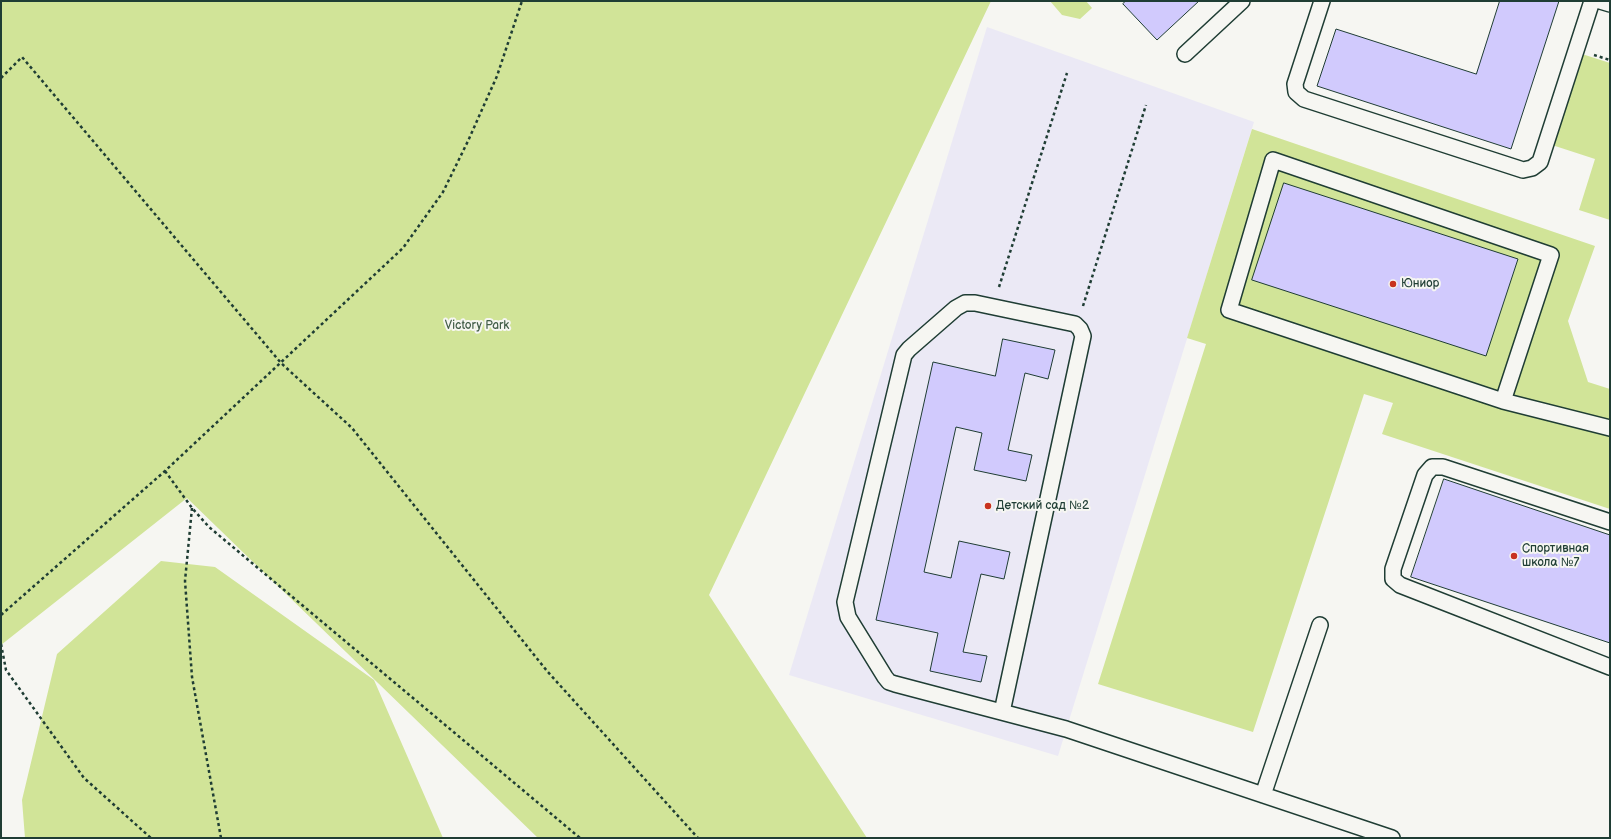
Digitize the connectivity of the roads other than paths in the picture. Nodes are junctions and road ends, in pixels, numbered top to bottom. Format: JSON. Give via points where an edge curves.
{"nodes":[{"id":1,"x":1242,"y":1,"type":"edge"},
{"id":2,"x":1322,"y":1,"type":"edge"},
{"id":3,"x":1592,"y":1,"type":"edge"},
{"id":4,"x":1600,"y":1,"type":"edge"},
{"id":5,"x":1610,"y":4,"type":"edge"},
{"id":6,"x":1185,"y":54,"type":"dead end"},
{"id":7,"x":1503,"y":401,"type":"junction"},
{"id":8,"x":1610,"y":428,"type":"edge"},
{"id":9,"x":1610,"y":522,"type":"edge"},
{"id":10,"x":1320,"y":625,"type":"dead end"},
{"id":11,"x":1610,"y":667,"type":"edge"},
{"id":12,"x":1002,"y":712,"type":"junction"},
{"id":13,"x":1263,"y":795,"type":"junction"},
{"id":14,"x":1392,"y":838,"type":"edge"}],
"edges":[{"from":1,"to":6,"type":"lane"},
{"from":2,"to":3,"type":"lane","via":[[1295,84],[1296,92],[1304,99],[1523,170],[1532,168],[1540,162]]},
{"from":4,"to":5,"type":"lane"},
{"from":7,"to":7,"type":"lane","via":[[1229,310],[1273,160],[1551,255]]},
{"from":7,"to":8,"type":"lane"},
{"from":9,"to":11,"type":"lane","via":[[1443,466],[1432,467],[1425,475],[1393,569],[1393,578],[1400,585]]},
{"from":10,"to":13,"type":"lane"},
{"from":12,"to":12,"type":"lane","via":[[889,682],[848,618],[844,602],[904,355],[956,308],[965,303],[1075,324],[1083,336]]},
{"from":12,"to":13,"type":"lane","via":[[1066,729]]},
{"from":13,"to":14,"type":"lane"}]}
